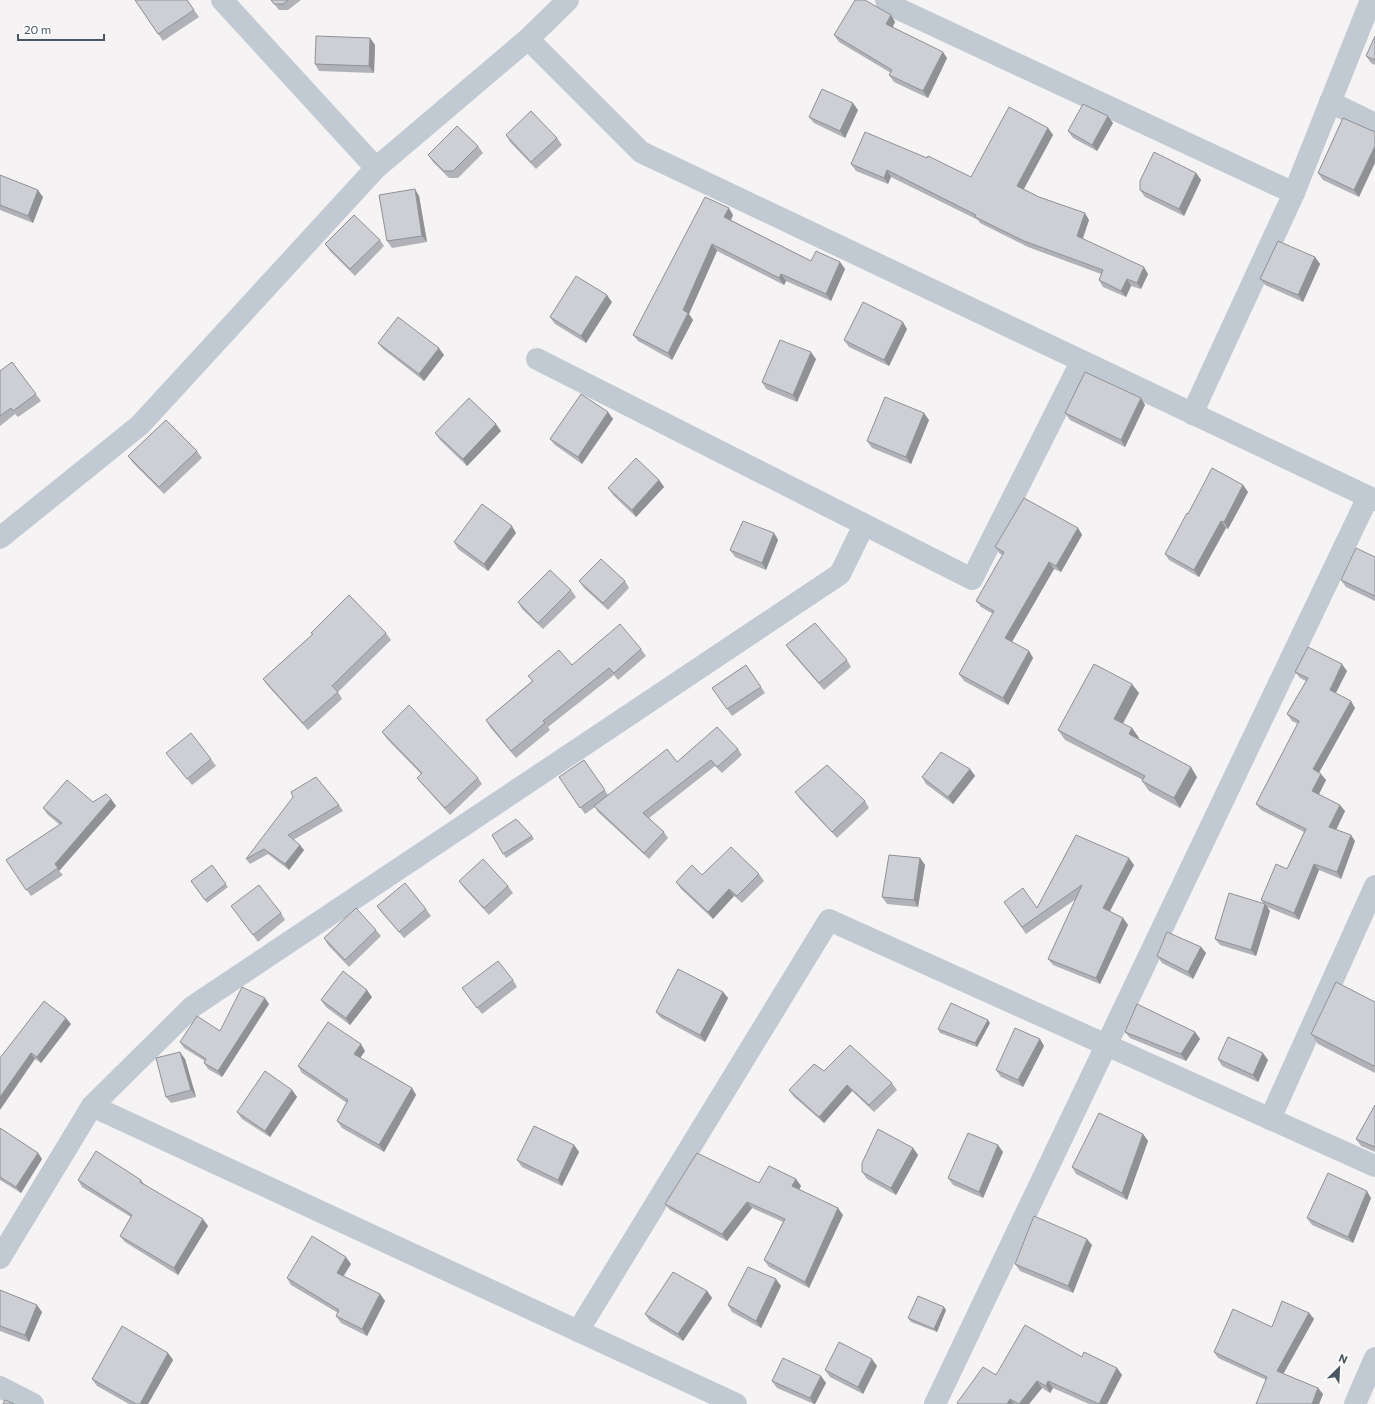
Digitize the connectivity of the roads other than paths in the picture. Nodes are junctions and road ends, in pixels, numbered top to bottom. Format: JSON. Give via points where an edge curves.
{"nodes":[{"id":1,"x":222,"y":0,"type":"edge"},
{"id":2,"x":568,"y":0,"type":"edge"},
{"id":3,"x":886,"y":0,"type":"edge"},
{"id":4,"x":1370,"y":0,"type":"edge"},
{"id":5,"x":528,"y":39,"type":"junction"},
{"id":6,"x":1330,"y":102,"type":"junction"},
{"id":7,"x":1375,"y":124,"type":"edge"},
{"id":8,"x":376,"y":168,"type":"junction"},
{"id":9,"x":1294,"y":193,"type":"junction"},
{"id":10,"x":537,"y":359,"type":"dead end"},
{"id":11,"x":1081,"y":362,"type":"junction"},
{"id":12,"x":1192,"y":414,"type":"junction"},
{"id":13,"x":1371,"y":499,"type":"edge"},
{"id":14,"x":864,"y":525,"type":"junction"},
{"id":15,"x":0,"y":538,"type":"edge"},
{"id":16,"x":1375,"y":886,"type":"edge"},
{"id":17,"x":1107,"y":1045,"type":"junction"},
{"id":18,"x":92,"y":1106,"type":"junction"},
{"id":19,"x":1270,"y":1119,"type":"junction"},
{"id":20,"x":1375,"y":1166,"type":"edge"},
{"id":21,"x":0,"y":1258,"type":"edge"},
{"id":22,"x":578,"y":1331,"type":"junction"},
{"id":23,"x":1375,"y":1358,"type":"edge"},
{"id":24,"x":0,"y":1387,"type":"edge"},
{"id":25,"x":33,"y":1404,"type":"edge"},
{"id":26,"x":736,"y":1404,"type":"edge"},
{"id":27,"x":935,"y":1404,"type":"edge"},
{"id":28,"x":1355,"y":1404,"type":"edge"}],
"edges":[{"from":1,"to":8,"type":"street"},
{"from":2,"to":5,"type":"street"},
{"from":3,"to":9,"type":"street","via":[[888,4]]},
{"from":4,"to":6,"type":"street"},
{"from":5,"to":8,"type":"street"},
{"from":5,"to":11,"type":"street","via":[[641,152]]},
{"from":6,"to":7,"type":"street"},
{"from":6,"to":9,"type":"street"},
{"from":8,"to":15,"type":"street","via":[[140,425]]},
{"from":9,"to":12,"type":"street"},
{"from":10,"to":14,"type":"street"},
{"from":11,"to":12,"type":"street"},
{"from":11,"to":14,"type":"street","via":[[972,579]]},
{"from":12,"to":13,"type":"street"},
{"from":13,"to":17,"type":"street"},
{"from":14,"to":18,"type":"street","via":[[840,574],[192,1007]]},
{"from":16,"to":19,"type":"street"},
{"from":17,"to":19,"type":"street"},
{"from":17,"to":22,"type":"street","via":[[829,920]]},
{"from":17,"to":27,"type":"street"},
{"from":18,"to":21,"type":"street"},
{"from":18,"to":22,"type":"street"},
{"from":19,"to":20,"type":"street"},
{"from":22,"to":26,"type":"street"},
{"from":23,"to":28,"type":"street"},
{"from":24,"to":25,"type":"street"}]}
